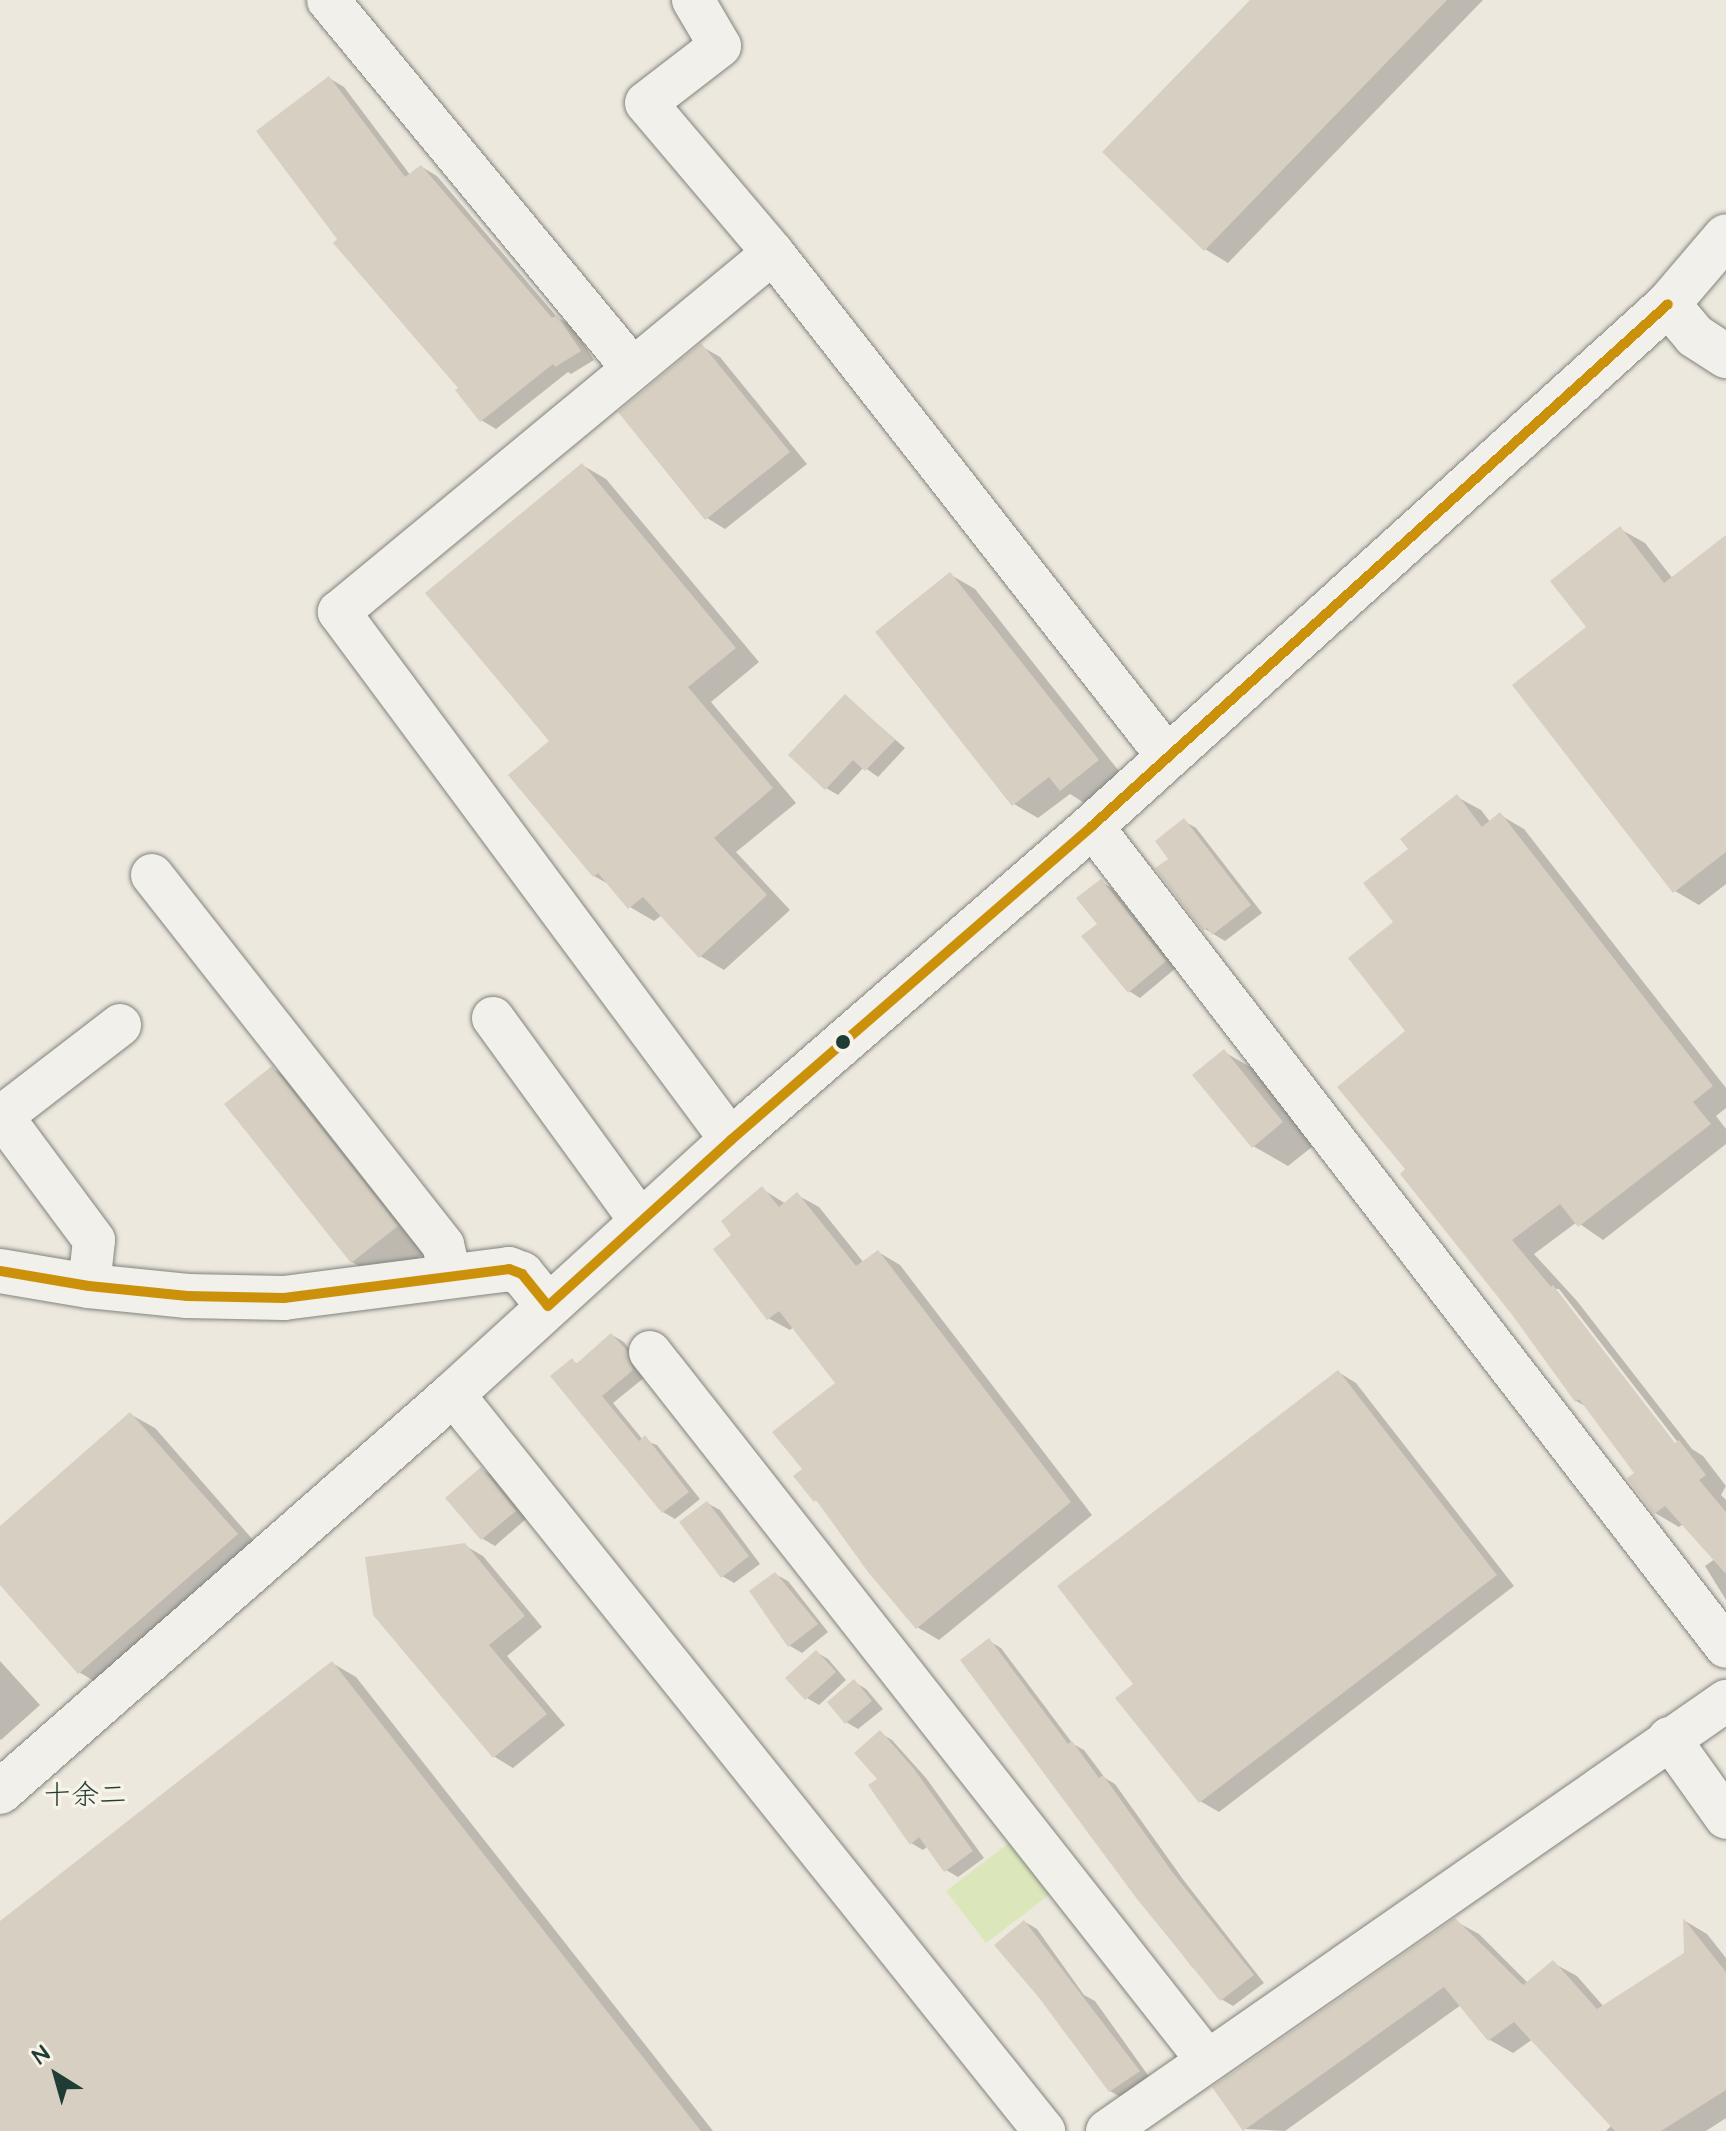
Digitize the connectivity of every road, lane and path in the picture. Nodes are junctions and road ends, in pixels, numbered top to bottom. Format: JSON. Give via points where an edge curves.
{"nodes":[{"id":1,"x":328,"y":0,"type":"edge"},
{"id":2,"x":693,"y":0,"type":"edge"},
{"id":3,"x":1726,"y":236,"type":"edge"},
{"id":4,"x":773,"y":253,"type":"junction"},
{"id":5,"x":1668,"y":304,"type":"junction"},
{"id":6,"x":1726,"y":356,"type":"edge"},
{"id":7,"x":632,"y":368,"type":"junction"},
{"id":8,"x":1168,"y":757,"type":"junction"},
{"id":9,"x":1092,"y":826,"type":"junction"},
{"id":10,"x":152,"y":875,"type":"dead end"},
{"id":11,"x":493,"y":1018,"type":"dead end"},
{"id":12,"x":120,"y":1025,"type":"dead end"},
{"id":13,"x":731,"y":1140,"type":"junction"},
{"id":14,"x":641,"y":1222,"type":"junction"},
{"id":15,"x":0,"y":1271,"type":"edge"},
{"id":16,"x":451,"y":1277,"type":"junction"},
{"id":17,"x":89,"y":1286,"type":"junction"},
{"id":18,"x":548,"y":1306,"type":"junction"},
{"id":19,"x":650,"y":1352,"type":"dead end"},
{"id":20,"x":453,"y":1394,"type":"junction"},
{"id":21,"x":1726,"y":1647,"type":"edge"},
{"id":22,"x":1726,"y":1701,"type":"edge"},
{"id":23,"x":1669,"y":1738,"type":"junction"},
{"id":24,"x":0,"y":1792,"type":"edge"},
{"id":25,"x":1726,"y":1818,"type":"edge"},
{"id":26,"x":1207,"y":2060,"type":"junction"},
{"id":27,"x":1113,"y":2129,"type":"edge"},
{"id":28,"x":1044,"y":2131,"type":"edge"}],
"edges":[{"from":1,"to":7,"type":"street"},
{"from":2,"to":4,"type":"street","via":[[720,46],[646,103]]},
{"from":3,"to":5,"type":"street"},
{"from":4,"to":7,"type":"street"},
{"from":4,"to":8,"type":"street"},
{"from":5,"to":6,"type":"street","via":[[1695,336]]},
{"from":5,"to":8,"type":"street"},
{"from":7,"to":13,"type":"street","via":[[339,612]]},
{"from":8,"to":9,"type":"street"},
{"from":9,"to":13,"type":"street"},
{"from":9,"to":21,"type":"street"},
{"from":10,"to":16,"type":"street","via":[[443,1245]]},
{"from":11,"to":14,"type":"street"},
{"from":12,"to":17,"type":"street","via":[[2,1116],[94,1240]]},
{"from":13,"to":14,"type":"street"},
{"from":14,"to":18,"type":"street"},
{"from":15,"to":17,"type":"street"},
{"from":16,"to":17,"type":"street","via":[[284,1298]]},
{"from":16,"to":18,"type":"street","via":[[509,1269],[522,1274]]},
{"from":18,"to":20,"type":"street"},
{"from":19,"to":26,"type":"street"},
{"from":20,"to":24,"type":"street"},
{"from":20,"to":28,"type":"street"},
{"from":22,"to":23,"type":"street"},
{"from":23,"to":25,"type":"street"},
{"from":23,"to":26,"type":"street"},
{"from":26,"to":27,"type":"street"}]}
